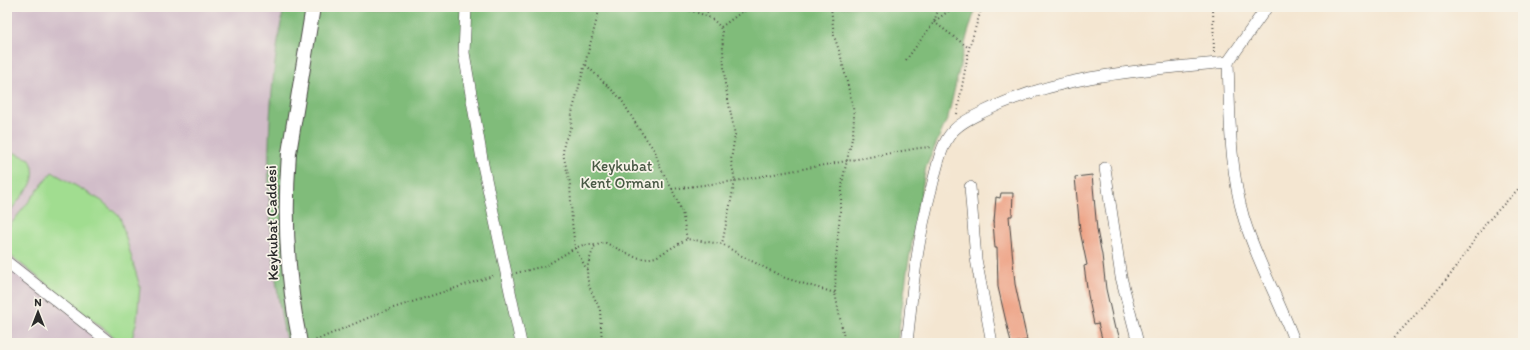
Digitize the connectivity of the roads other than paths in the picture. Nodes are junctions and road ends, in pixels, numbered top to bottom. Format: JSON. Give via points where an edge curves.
{"nodes":[{"id":1,"x":313,"y":7,"type":"edge"},
{"id":2,"x":466,"y":7,"type":"edge"},
{"id":3,"x":1268,"y":7,"type":"edge"},
{"id":4,"x":1228,"y":62,"type":"junction"},
{"id":5,"x":1105,"y":168,"type":"dead end"},
{"id":6,"x":970,"y":187,"type":"dead end"},
{"id":7,"x":7,"y":262,"type":"edge"},
{"id":8,"x":110,"y":343,"type":"edge"},
{"id":9,"x":300,"y":343,"type":"edge"},
{"id":10,"x":521,"y":343,"type":"edge"},
{"id":11,"x":907,"y":343,"type":"edge"},
{"id":12,"x":992,"y":343,"type":"edge"},
{"id":13,"x":1138,"y":343,"type":"edge"},
{"id":14,"x":1295,"y":343,"type":"edge"}],
"edges":[{"from":1,"to":9,"type":"street","name":"Keykubat Caddesi","via":[[288,153],[287,176],[288,255],[294,314]]},
{"from":2,"to":10,"type":"street","via":[[464,54],[483,165]]},
{"from":3,"to":4,"type":"street"},
{"from":4,"to":11,"type":"street","via":[[1108,74],[1060,83],[996,106],[968,119],[955,129],[943,147],[923,225]]},
{"from":4,"to":14,"type":"street","via":[[1232,155],[1239,198],[1250,238]]},
{"from":5,"to":13,"type":"street","via":[[1121,277]]},
{"from":6,"to":12,"type":"street","via":[[976,259]]},
{"from":7,"to":8,"type":"street"}]}
